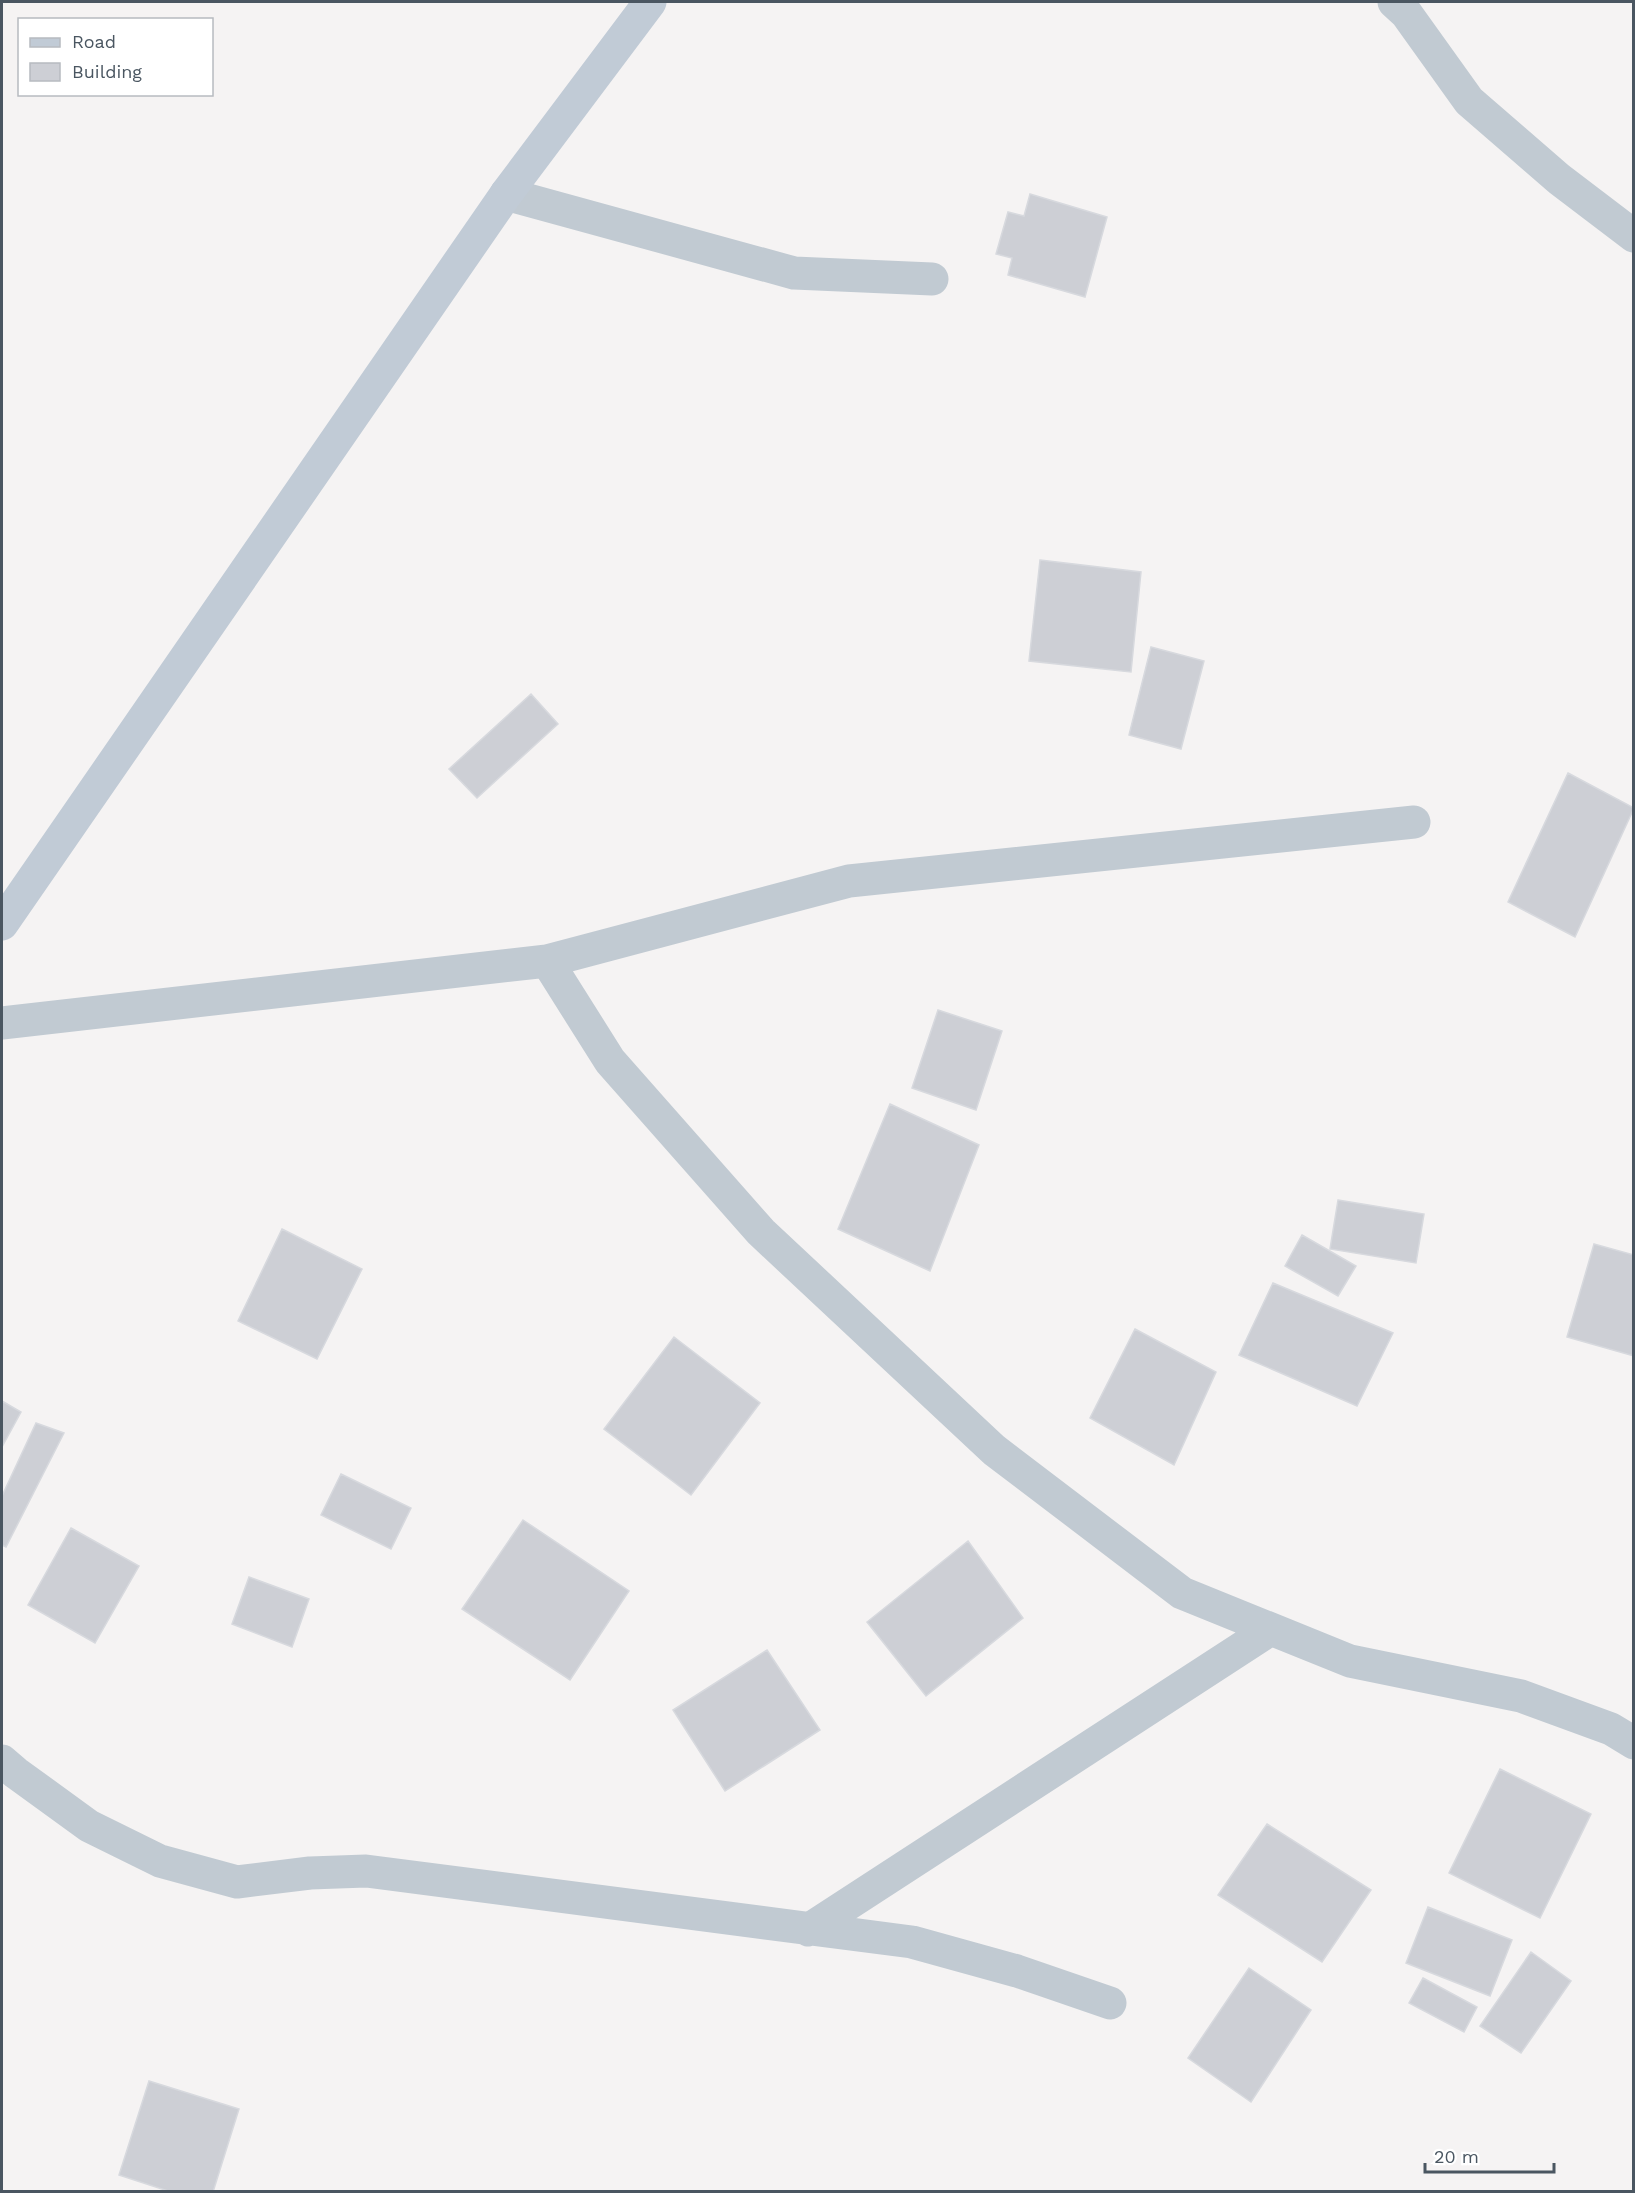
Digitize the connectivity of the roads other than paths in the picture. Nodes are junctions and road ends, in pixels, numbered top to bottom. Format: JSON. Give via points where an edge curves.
{"nodes":[{"id":1,"x":650,"y":2,"type":"edge"},
{"id":2,"x":1394,"y":2,"type":"edge"},
{"id":3,"x":506,"y":194,"type":"junction"},
{"id":4,"x":1634,"y":236,"type":"edge"},
{"id":5,"x":932,"y":279,"type":"dead end"},
{"id":6,"x":1414,"y":822,"type":"dead end"},
{"id":7,"x":2,"y":924,"type":"edge"},
{"id":8,"x":548,"y":961,"type":"junction"},
{"id":9,"x":2,"y":1023,"type":"edge"},
{"id":10,"x":1271,"y":1629,"type":"junction"},
{"id":11,"x":1634,"y":1743,"type":"edge"},
{"id":12,"x":2,"y":1761,"type":"edge"},
{"id":13,"x":808,"y":1930,"type":"junction"},
{"id":14,"x":1110,"y":2003,"type":"dead end"}],
"edges":[{"from":1,"to":3,"type":"main road"},
{"from":2,"to":4,"type":"street","via":[[1469,101]]},
{"from":3,"to":5,"type":"street","via":[[794,273]]},
{"from":3,"to":7,"type":"main road"},
{"from":6,"to":8,"type":"street","via":[[849,881]]},
{"from":8,"to":9,"type":"street"},
{"from":8,"to":10,"type":"street","via":[[610,1061],[761,1232],[993,1450],[1182,1593]]},
{"from":10,"to":11,"type":"street","via":[[1350,1661],[1521,1696],[1611,1729]]},
{"from":10,"to":13,"type":"street"},
{"from":12,"to":13,"type":"street","via":[[89,1826],[160,1861],[237,1882],[366,1871]]},
{"from":13,"to":14,"type":"street","via":[[912,1942],[1017,1971]]}]}
